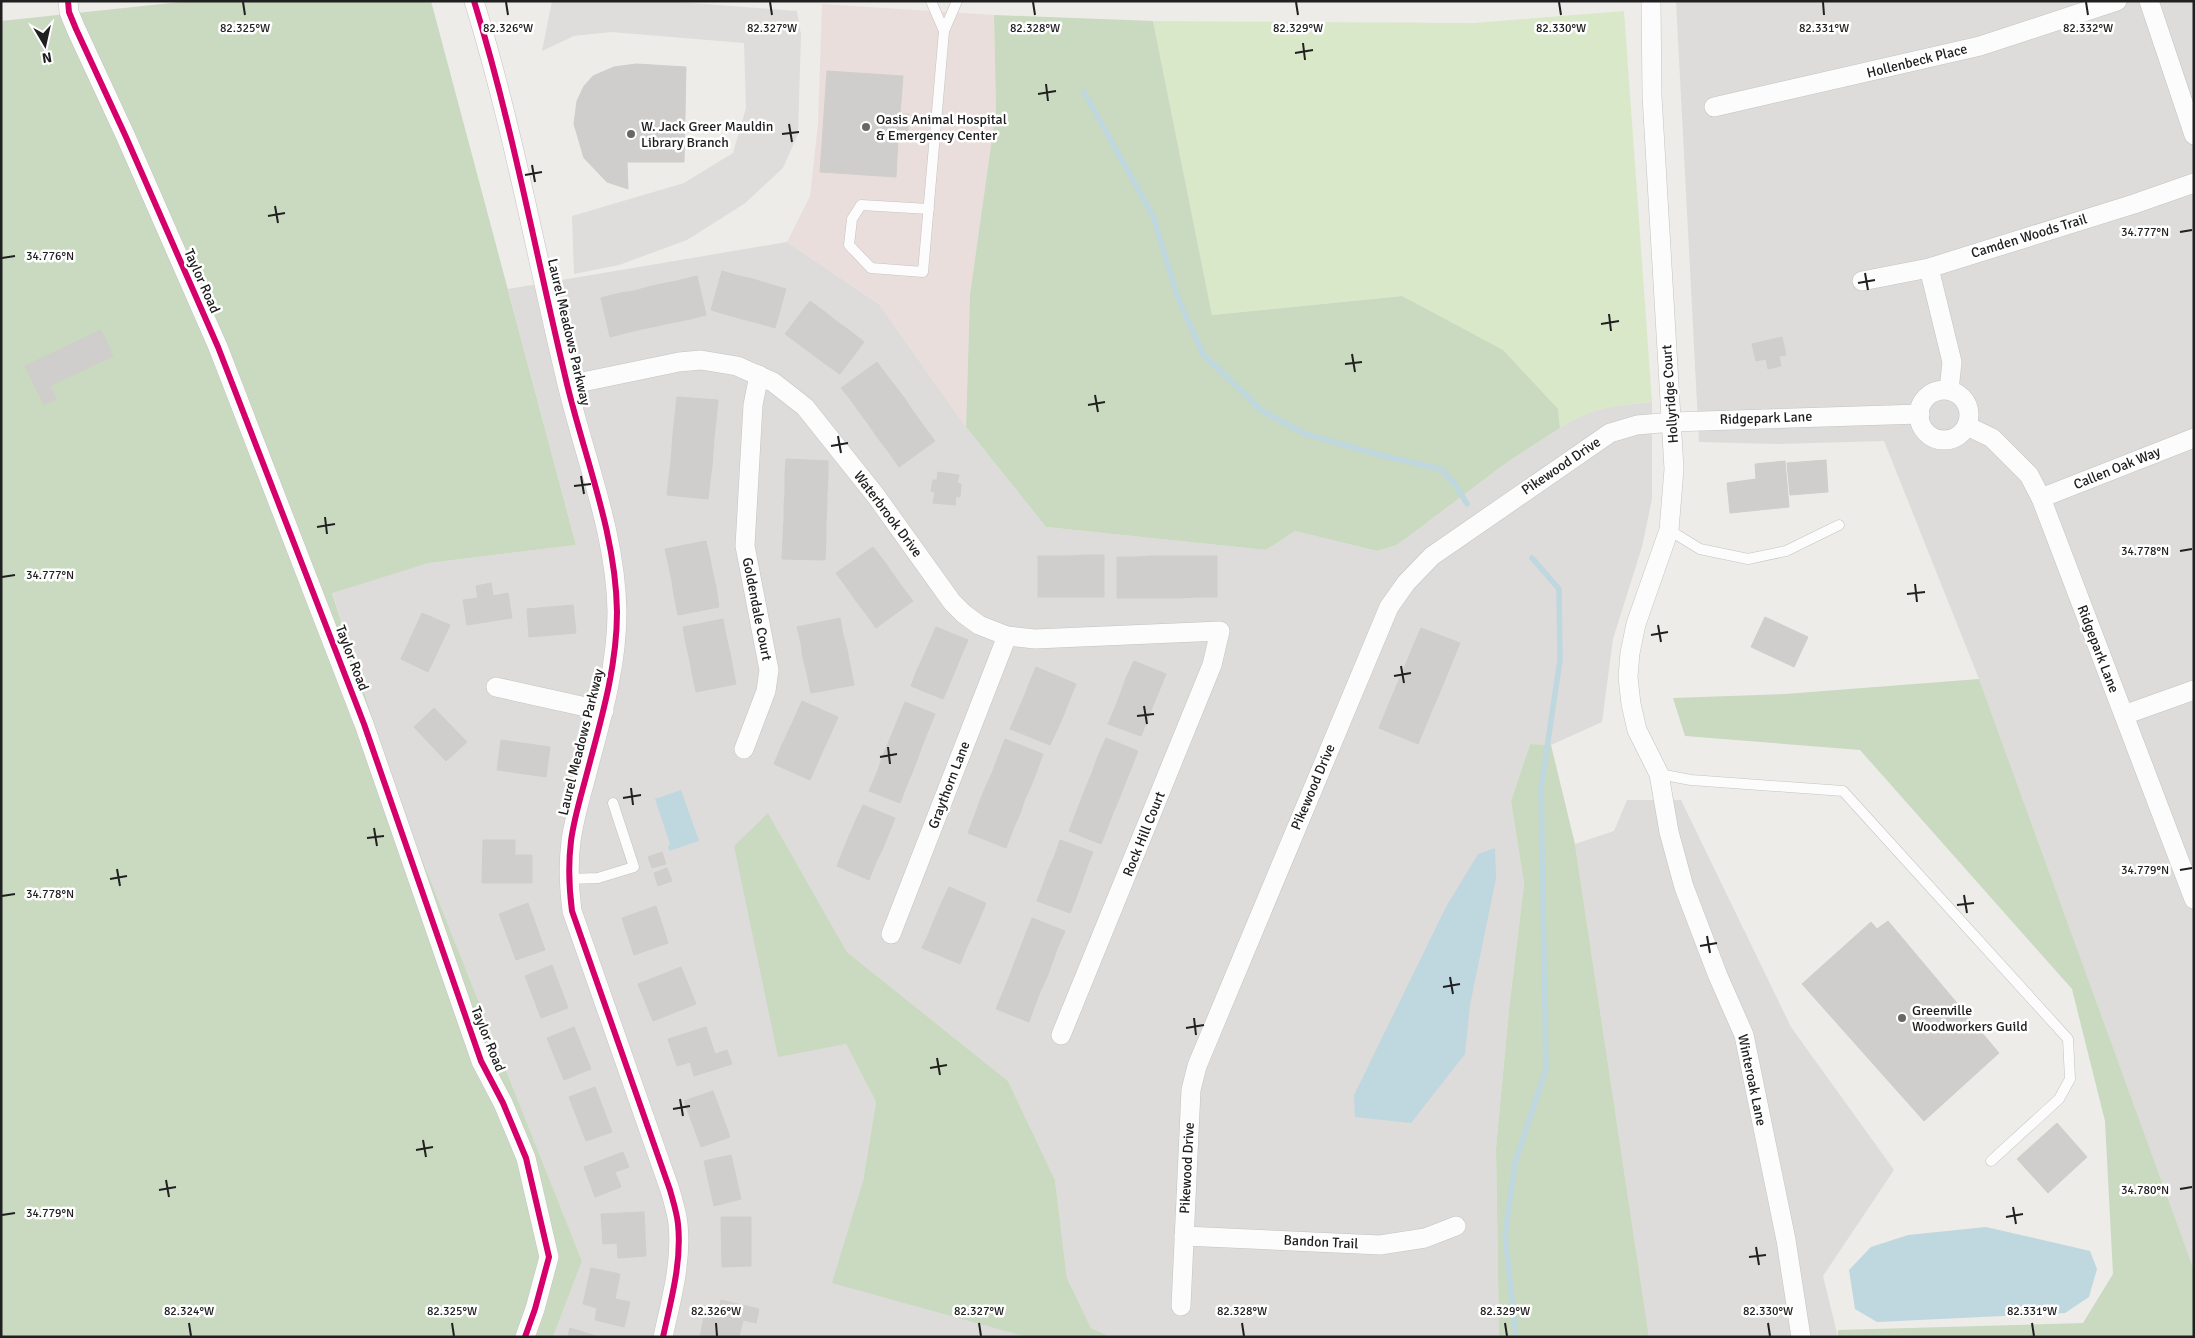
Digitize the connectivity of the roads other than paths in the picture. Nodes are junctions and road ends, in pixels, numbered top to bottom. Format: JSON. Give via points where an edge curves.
{"nodes":[{"id":1,"x":68,"y":1,"type":"edge"},
{"id":2,"x":474,"y":1,"type":"edge"},
{"id":3,"x":931,"y":1,"type":"edge"},
{"id":4,"x":957,"y":1,"type":"edge"},
{"id":5,"x":1651,"y":1,"type":"edge"},
{"id":6,"x":2117,"y":1,"type":"edge"},
{"id":7,"x":2149,"y":1,"type":"edge"},
{"id":8,"x":944,"y":31,"type":"junction"},
{"id":9,"x":1714,"y":107,"type":"dead end"},
{"id":10,"x":2194,"y":135,"type":"edge"},
{"id":11,"x":2194,"y":183,"type":"edge"},
{"id":12,"x":929,"y":208,"type":"junction"},
{"id":13,"x":1929,"y":268,"type":"junction"},
{"id":14,"x":1862,"y":281,"type":"dead end"},
{"id":15,"x":759,"y":375,"type":"junction"},
{"id":16,"x":568,"y":385,"type":"junction"},
{"id":17,"x":1949,"y":390,"type":"junction"},
{"id":18,"x":1920,"y":414,"type":"junction"},
{"id":19,"x":1673,"y":422,"type":"junction"},
{"id":20,"x":1967,"y":426,"type":"junction"},
{"id":21,"x":2194,"y":438,"type":"edge"},
{"id":22,"x":2041,"y":498,"type":"junction"},
{"id":23,"x":1839,"y":525,"type":"dead end"},
{"id":24,"x":1669,"y":530,"type":"junction"},
{"id":25,"x":1220,"y":631,"type":"joint"},
{"id":26,"x":1007,"y":636,"type":"junction"},
{"id":27,"x":496,"y":687,"type":"dead end"},
{"id":28,"x":2194,"y":690,"type":"edge"},
{"id":29,"x":604,"y":711,"type":"junction"},
{"id":30,"x":2124,"y":715,"type":"junction"},
{"id":31,"x":744,"y":749,"type":"dead end"},
{"id":32,"x":1659,"y":774,"type":"junction"},
{"id":33,"x":613,"y":803,"type":"dead end"},
{"id":34,"x":569,"y":879,"type":"junction"},
{"id":35,"x":2194,"y":899,"type":"edge"},
{"id":36,"x":891,"y":934,"type":"dead end"},
{"id":37,"x":1061,"y":1035,"type":"dead end"},
{"id":38,"x":1991,"y":1161,"type":"dead end"},
{"id":39,"x":1456,"y":1226,"type":"dead end"},
{"id":40,"x":1184,"y":1236,"type":"junction"},
{"id":41,"x":1180,"y":1306,"type":"dead end"},
{"id":42,"x":525,"y":1337,"type":"edge"},
{"id":43,"x":662,"y":1337,"type":"edge"},
{"id":44,"x":1800,"y":1337,"type":"edge"}],
"edges":[{"from":1,"to":42,"type":"street","name":"Taylor Road","via":[[76,29],[218,347],[364,724],[481,1061],[526,1158],[550,1257]]},
{"from":2,"to":16,"type":"street","name":"Laurel Meadows Parkway","via":[[505,113]]},
{"from":3,"to":8,"type":"lane"},
{"from":4,"to":8,"type":"lane"},
{"from":5,"to":19,"type":"street","name":"Hollyridge Court","via":[[1654,136]]},
{"from":6,"to":9,"type":"street","name":"Hollenbeck Place","via":[[1980,46]]},
{"from":7,"to":10,"type":"street"},
{"from":8,"to":12,"type":"lane"},
{"from":11,"to":13,"type":"street","name":"Camden Woods Trail"},
{"from":12,"to":12,"type":"lane","via":[[862,206],[852,219],[849,245],[871,268],[923,272]]},
{"from":13,"to":14,"type":"street","name":"Camden Woods Trail"},
{"from":13,"to":17,"type":"street","via":[[1952,362]]},
{"from":15,"to":16,"type":"street","name":"Waterbrook Drive","via":[[737,366],[702,360]]},
{"from":15,"to":26,"type":"street","name":"Waterbrook Drive","via":[[805,407],[876,496],[952,602],[979,625]]},
{"from":15,"to":31,"type":"street","name":"Goldendale Court","via":[[753,405],[745,546],[769,670],[766,690]]},
{"from":16,"to":29,"type":"street","name":"Laurel Meadows Parkway","via":[[600,507],[616,587],[616,637]]},
{"from":17,"to":18,"type":"street","via":[[1927,397]]},
{"from":17,"to":20,"type":"street","via":[[1963,398],[1968,406]]},
{"from":18,"to":19,"type":"street","name":"Ridgepark Lane"},
{"from":18,"to":20,"type":"street","via":[[1926,433],[1941,440],[1958,436]]},
{"from":19,"to":24,"type":"street","name":"Hollyridge Court","via":[[1674,469]]},
{"from":19,"to":40,"type":"street","name":"Pikewood Drive","via":[[1637,425],[1610,433],[1432,556],[1389,606],[1197,1066],[1191,1090]]},
{"from":20,"to":22,"type":"street","name":"Ridgepark Lane","via":[[1992,438],[2030,475]]},
{"from":21,"to":22,"type":"street","name":"Callen Oak Way"},
{"from":22,"to":30,"type":"street","name":"Ridgepark Lane"},
{"from":23,"to":24,"type":"lane","via":[[1786,551],[1748,558],[1700,549]]},
{"from":24,"to":32,"type":"street","name":"Hollyridge Court","via":[[1636,624],[1628,677],[1637,730]]},
{"from":25,"to":26,"type":"street","name":"Waterbrook Drive","via":[[1035,639]]},
{"from":25,"to":37,"type":"street","name":"Rock Hill Court","via":[[1212,665]]},
{"from":26,"to":36,"type":"street","name":"Graythorn Lane"},
{"from":27,"to":29,"type":"street"},
{"from":28,"to":30,"type":"street"},
{"from":29,"to":34,"type":"street","name":"Laurel Meadows Parkway","via":[[575,818]]},
{"from":30,"to":35,"type":"street","name":"Ridgepark Lane"},
{"from":32,"to":38,"type":"lane","via":[[1691,780],[1843,791],[2068,1039],[2070,1079],[2059,1099]]},
{"from":32,"to":44,"type":"street","name":"Winteroak Lane","via":[[1669,832],[1684,887],[1744,1036],[1786,1240]]},
{"from":33,"to":34,"type":"lane","via":[[634,867],[598,878]]},
{"from":34,"to":43,"type":"street","name":"Laurel Meadows Parkway","via":[[572,911],[670,1190],[678,1223],[679,1253],[674,1289]]},
{"from":39,"to":40,"type":"street","name":"Bandon Trail","via":[[1426,1238],[1380,1245]]},
{"from":40,"to":41,"type":"street","name":"Pikewood Drive"}]}
